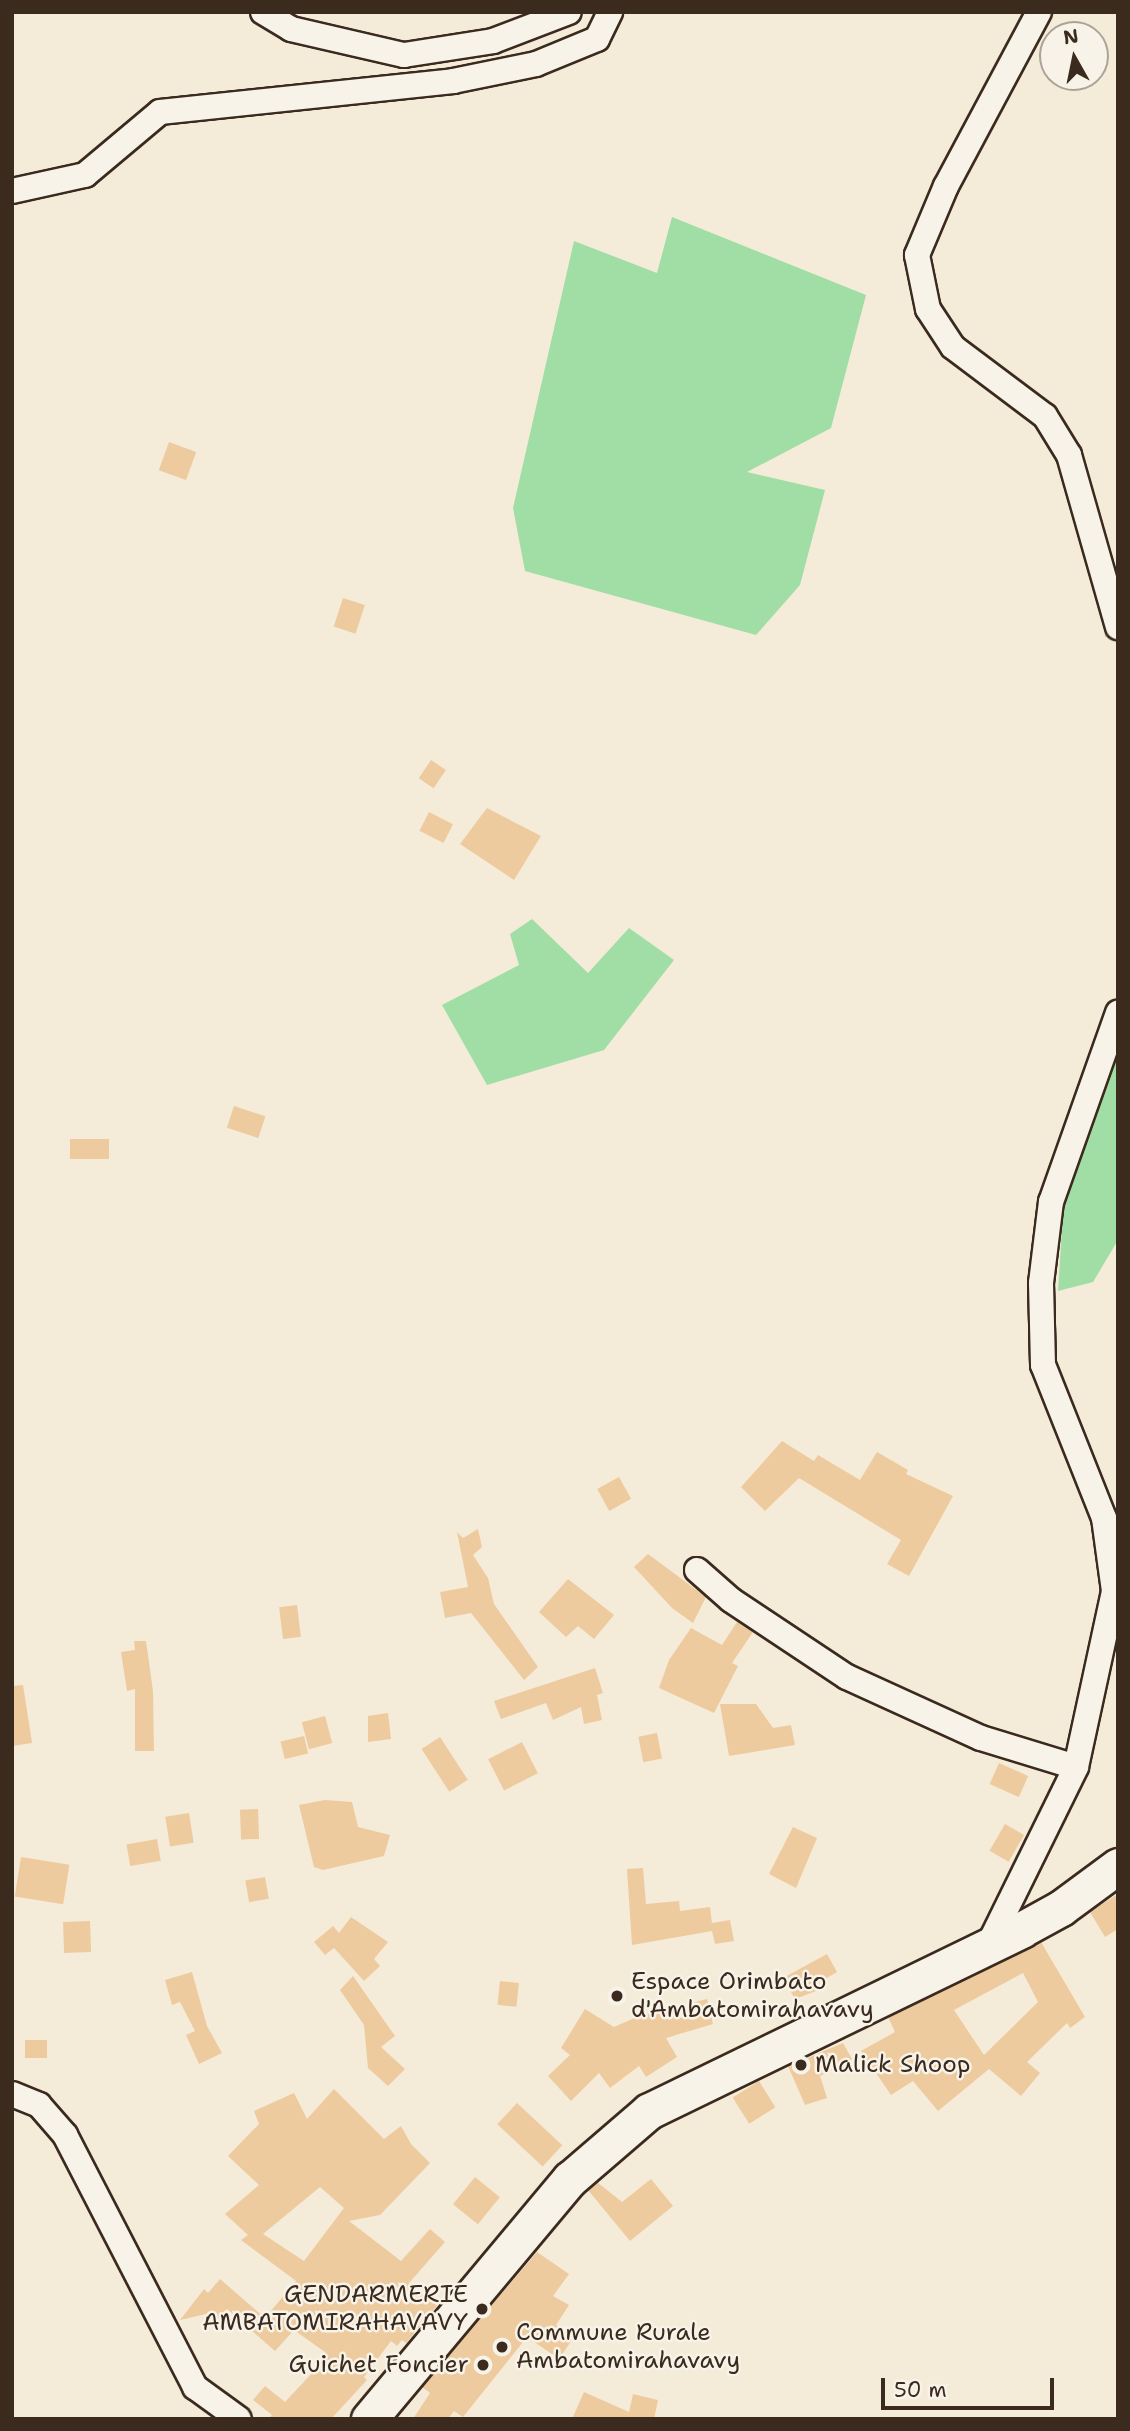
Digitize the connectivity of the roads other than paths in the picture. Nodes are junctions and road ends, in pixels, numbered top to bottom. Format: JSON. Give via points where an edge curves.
{"nodes":[{"id":1,"x":263,"y":12,"type":"edge"},
{"id":2,"x":569,"y":12,"type":"edge"},
{"id":3,"x":610,"y":12,"type":"edge"},
{"id":4,"x":1039,"y":12,"type":"edge"},
{"id":5,"x":12,"y":191,"type":"edge"},
{"id":6,"x":1118,"y":627,"type":"edge"},
{"id":7,"x":1118,"y":1013,"type":"edge"},
{"id":8,"x":697,"y":1570,"type":"dead end"},
{"id":9,"x":1076,"y":1767,"type":"junction"},
{"id":10,"x":1118,"y":1866,"type":"edge"},
{"id":11,"x":988,"y":1946,"type":"junction"},
{"id":12,"x":12,"y":2094,"type":"edge"},
{"id":13,"x":239,"y":2419,"type":"edge"},
{"id":14,"x":369,"y":2419,"type":"edge"}],
"edges":[{"from":1,"to":2,"type":"street","via":[[291,29],[404,55],[494,41]]},
{"from":3,"to":5,"type":"street","via":[[597,39],[536,65],[453,81],[160,112],[85,175]]},
{"from":4,"to":6,"type":"street","via":[[946,186],[917,255],[928,309],[953,347],[1045,416],[1069,455]]},
{"from":7,"to":9,"type":"street","via":[[1051,1202],[1041,1283],[1043,1366],[1104,1518],[1114,1591]]},
{"from":8,"to":9,"type":"street","via":[[731,1600],[848,1677],[981,1738]]},
{"from":9,"to":11,"type":"street"},
{"from":10,"to":11,"type":"main road","via":[[1061,1908]]},
{"from":11,"to":14,"type":"main road","via":[[729,2069],[649,2111],[622,2131],[543,2210]]},
{"from":12,"to":13,"type":"street","via":[[39,2105],[65,2136],[195,2387]]}]}
